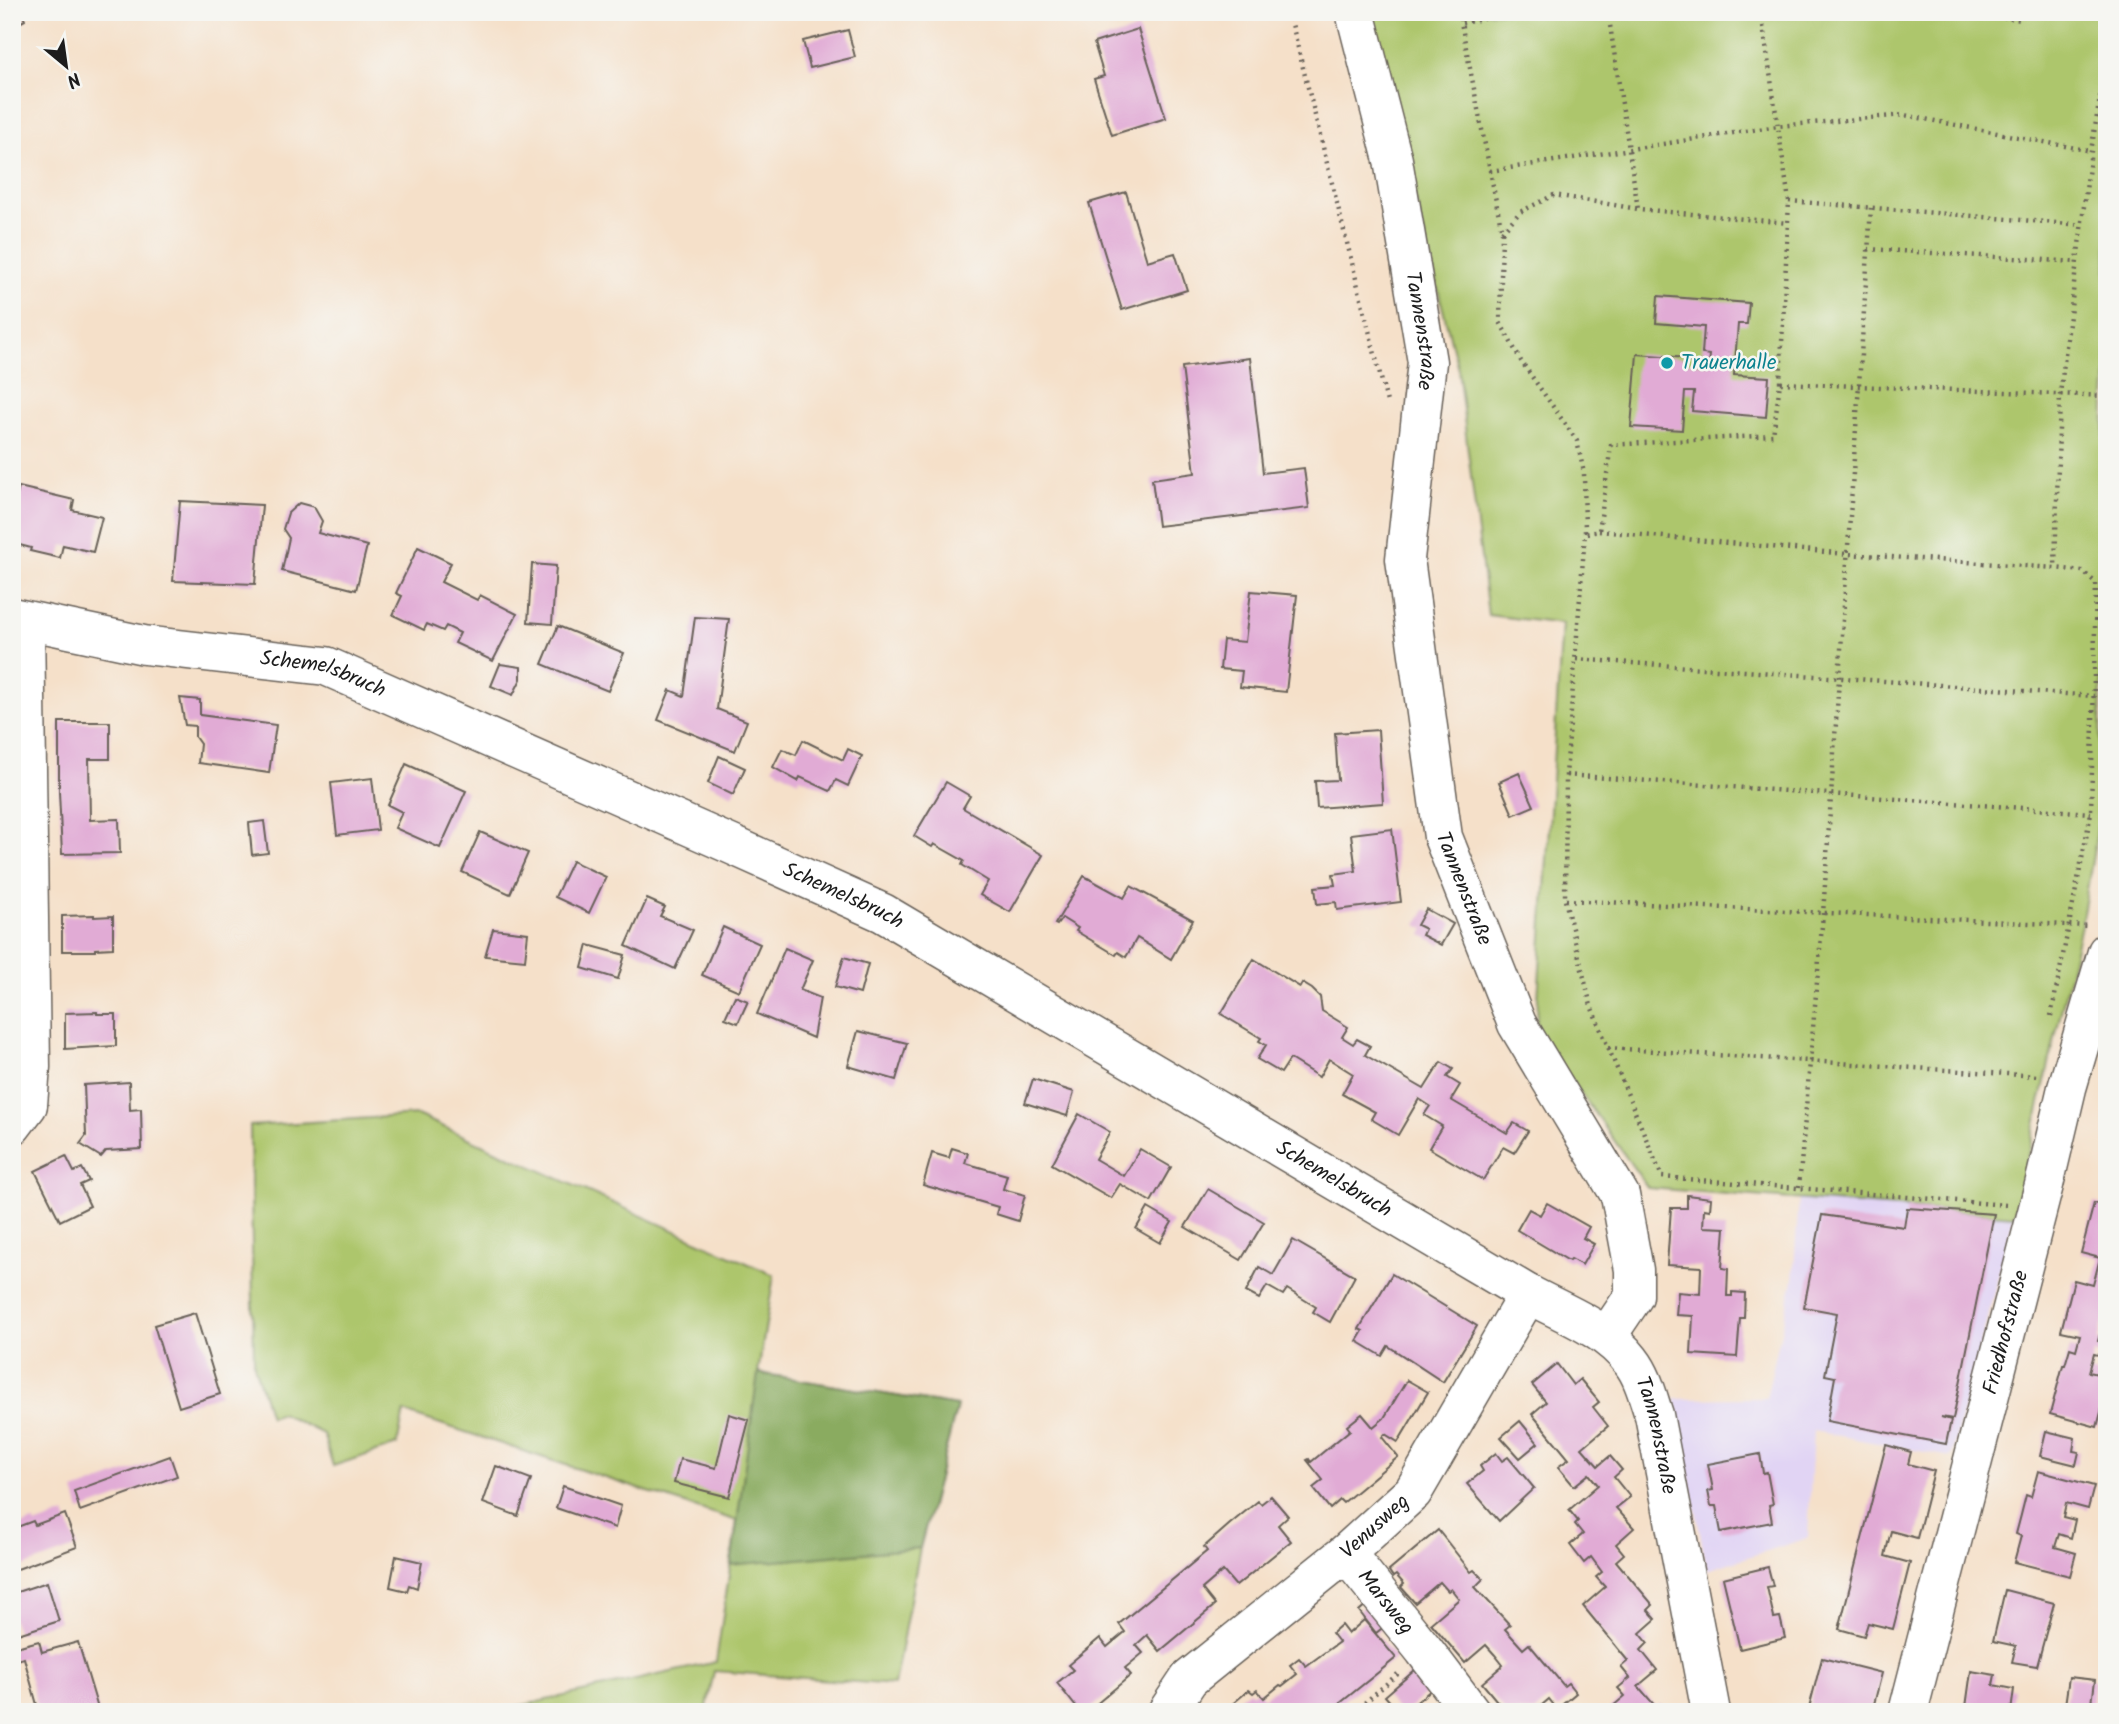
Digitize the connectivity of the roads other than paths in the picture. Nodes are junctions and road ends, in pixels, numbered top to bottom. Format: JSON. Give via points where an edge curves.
{"nodes":[{"id":1,"x":1354,"y":12,"type":"edge"},
{"id":2,"x":19,"y":619,"type":"edge"},
{"id":3,"x":2100,"y":939,"type":"edge"},
{"id":4,"x":12,"y":1126,"type":"edge"},
{"id":5,"x":1528,"y":1294,"type":"junction"},
{"id":6,"x":1607,"y":1336,"type":"junction"},
{"id":7,"x":1346,"y":1553,"type":"junction"},
{"id":8,"x":1167,"y":1712,"type":"edge"},
{"id":9,"x":1471,"y":1712,"type":"edge"},
{"id":10,"x":1711,"y":1712,"type":"edge"},
{"id":11,"x":1908,"y":1712,"type":"edge"}],
"edges":[{"from":1,"to":6,"type":"street","name":"Tannenstraße","via":[[1393,160],[1427,362],[1405,559],[1443,837],[1517,1024],[1620,1195],[1634,1270],[1634,1296]]},
{"from":2,"to":4,"type":"street","via":[[31,1067],[28,1105]]},
{"from":2,"to":5,"type":"street","name":"Schemelsbruch","via":[[144,646],[326,666],[820,884],[883,913]]},
{"from":3,"to":11,"type":"street","name":"Friedhofstraße","via":[[2045,1185]]},
{"from":5,"to":6,"type":"street","name":"Schemelsbruch"},
{"from":5,"to":7,"type":"street","name":"Venusweg","via":[[1413,1492]]},
{"from":6,"to":10,"type":"street","name":"Tannenstraße","via":[[1632,1362],[1654,1415]]},
{"from":7,"to":8,"type":"street","name":"Venusweg","via":[[1189,1679]]},
{"from":7,"to":9,"type":"street","name":"Marsweg"}]}
